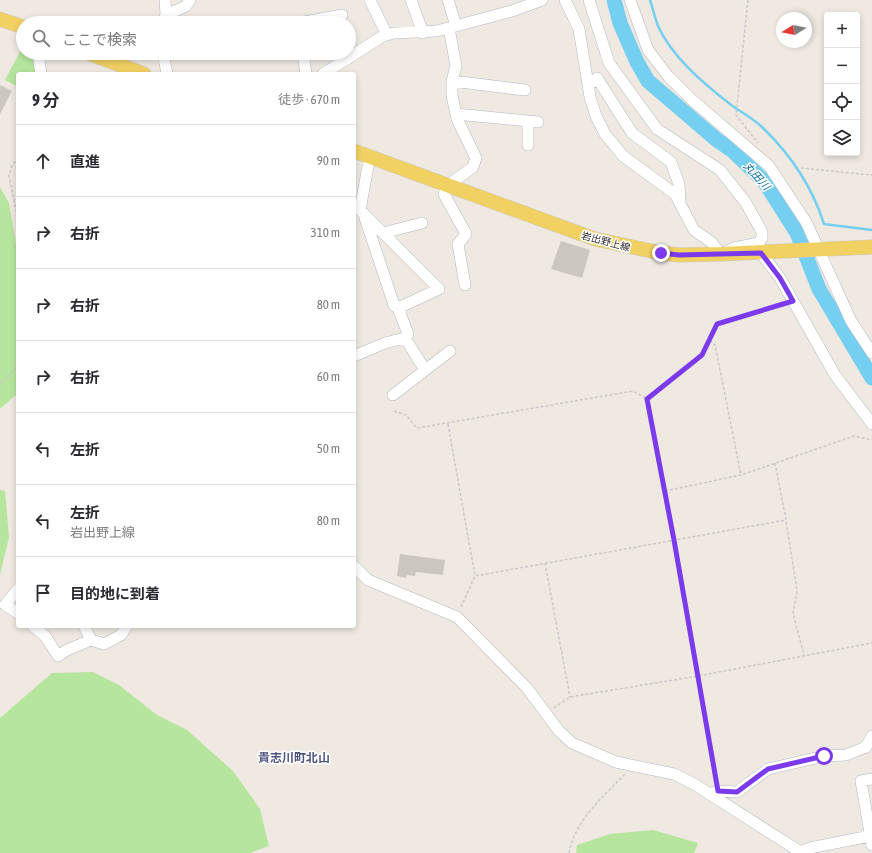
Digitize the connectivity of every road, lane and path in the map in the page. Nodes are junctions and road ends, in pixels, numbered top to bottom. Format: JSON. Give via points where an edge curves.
{"nodes":[{"id":1,"x":165,"y":0,"type":"edge"},
{"id":2,"x":190,"y":0,"type":"edge"},
{"id":3,"x":370,"y":0,"type":"edge"},
{"id":4,"x":411,"y":0,"type":"edge"},
{"id":5,"x":448,"y":0,"type":"edge"},
{"id":6,"x":542,"y":0,"type":"edge"},
{"id":7,"x":565,"y":0,"type":"edge"},
{"id":8,"x":589,"y":0,"type":"edge"},
{"id":9,"x":630,"y":0,"type":"edge"},
{"id":10,"x":748,"y":0,"type":"edge"},
{"id":11,"x":342,"y":15,"type":"dead end"},
{"id":12,"x":165,"y":16,"type":"edge"},
{"id":13,"x":170,"y":16,"type":"edge"},
{"id":14,"x":337,"y":16,"type":"edge"},
{"id":15,"x":0,"y":19,"type":"edge"},
{"id":16,"x":16,"y":25,"type":"edge"},
{"id":17,"x":452,"y":27,"type":"junction"},
{"id":18,"x":423,"y":33,"type":"junction"},
{"id":19,"x":387,"y":35,"type":"junction"},
{"id":20,"x":356,"y":53,"type":"edge"},
{"id":21,"x":39,"y":60,"type":"edge"},
{"id":22,"x":107,"y":60,"type":"edge"},
{"id":23,"x":164,"y":60,"type":"edge"},
{"id":24,"x":304,"y":60,"type":"edge"},
{"id":25,"x":345,"y":60,"type":"edge"},
{"id":26,"x":41,"y":72,"type":"edge"},
{"id":27,"x":139,"y":72,"type":"edge"},
{"id":28,"x":167,"y":72,"type":"edge"},
{"id":29,"x":306,"y":72,"type":"edge"},
{"id":30,"x":327,"y":72,"type":"edge"},
{"id":31,"x":452,"y":81,"type":"junction"},
{"id":32,"x":588,"y":86,"type":"junction"},
{"id":33,"x":525,"y":90,"type":"dead end"},
{"id":34,"x":456,"y":114,"type":"junction"},
{"id":35,"x":758,"y":143,"type":"dead end"},
{"id":36,"x":528,"y":145,"type":"dead end"},
{"id":37,"x":356,"y":152,"type":"edge"},
{"id":38,"x":372,"y":158,"type":"junction"},
{"id":39,"x":16,"y":160,"type":"edge"},
{"id":40,"x":801,"y":168,"type":"dead end"},
{"id":41,"x":872,"y":175,"type":"edge"},
{"id":42,"x":447,"y":186,"type":"junction"},
{"id":43,"x":681,"y":204,"type":"junction"},
{"id":44,"x":16,"y":210,"type":"edge"},
{"id":45,"x":364,"y":215,"type":"junction"},
{"id":46,"x":422,"y":223,"type":"dead end"},
{"id":47,"x":382,"y":233,"type":"junction"},
{"id":48,"x":872,"y":247,"type":"edge"},
{"id":49,"x":818,"y":250,"type":"junction"},
{"id":50,"x":765,"y":253,"type":"junction"},
{"id":51,"x":721,"y":254,"type":"junction"},
{"id":52,"x":465,"y":285,"type":"dead end"},
{"id":53,"x":793,"y":301,"type":"junction"},
{"id":54,"x":398,"y":308,"type":"junction"},
{"id":55,"x":405,"y":338,"type":"junction"},
{"id":56,"x":710,"y":339,"type":"junction"},
{"id":57,"x":450,"y":351,"type":"dead end"},
{"id":58,"x":872,"y":353,"type":"edge"},
{"id":59,"x":356,"y":355,"type":"edge"},
{"id":60,"x":16,"y":368,"type":"edge"},
{"id":61,"x":425,"y":370,"type":"junction"},
{"id":62,"x":0,"y":383,"type":"edge"},
{"id":63,"x":394,"y":395,"type":"dead end"},
{"id":64,"x":647,"y":399,"type":"junction"},
{"id":65,"x":394,"y":411,"type":"dead end"},
{"id":66,"x":448,"y":424,"type":"junction"},
{"id":67,"x":872,"y":424,"type":"edge"},
{"id":68,"x":872,"y":440,"type":"edge"},
{"id":69,"x":775,"y":462,"type":"junction"},
{"id":70,"x":741,"y":475,"type":"junction"},
{"id":71,"x":665,"y":491,"type":"junction"},
{"id":72,"x":786,"y":520,"type":"junction"},
{"id":73,"x":674,"y":540,"type":"junction"},
{"id":74,"x":545,"y":563,"type":"junction"},
{"id":75,"x":356,"y":568,"type":"edge"},
{"id":76,"x":475,"y":576,"type":"junction"},
{"id":77,"x":16,"y":592,"type":"edge"},
{"id":78,"x":16,"y":612,"type":"edge"},
{"id":79,"x":457,"y":616,"type":"junction"},
{"id":80,"x":35,"y":628,"type":"edge"},
{"id":81,"x":85,"y":628,"type":"edge"},
{"id":82,"x":126,"y":628,"type":"edge"},
{"id":83,"x":91,"y":640,"type":"junction"},
{"id":84,"x":872,"y":643,"type":"edge"},
{"id":85,"x":804,"y":655,"type":"junction"},
{"id":86,"x":698,"y":676,"type":"junction"},
{"id":87,"x":570,"y":697,"type":"junction"},
{"id":88,"x":546,"y":714,"type":"junction"},
{"id":89,"x":872,"y":736,"type":"edge"},
{"id":90,"x":633,"y":766,"type":"junction"},
{"id":91,"x":872,"y":779,"type":"edge"},
{"id":92,"x":714,"y":792,"type":"junction"},
{"id":93,"x":871,"y":840,"type":"edge"},
{"id":94,"x":801,"y":852,"type":"edge"},
{"id":95,"x":569,"y":853,"type":"edge"}],
"edges":[{"from":1,"to":12,"type":"street"},
{"from":2,"to":13,"type":"street","via":[[186,6]]},
{"from":3,"to":19,"type":"street"},
{"from":4,"to":18,"type":"street"},
{"from":5,"to":17,"type":"street"},
{"from":6,"to":17,"type":"street"},
{"from":7,"to":32,"type":"street","via":[[579,29]]},
{"from":8,"to":51,"type":"street","via":[[609,63],[657,129],[720,170],[746,203],[762,232],[759,243],[734,248]]},
{"from":9,"to":49,"type":"street","via":[[648,50],[668,76],[691,99],[769,166],[806,222]]},
{"from":10,"to":35,"type":"path","via":[[736,115]]},
{"from":11,"to":14,"type":"street"},
{"from":15,"to":16,"type":"main road"},
{"from":17,"to":18,"type":"street"},
{"from":17,"to":31,"type":"street","via":[[456,66]]},
{"from":18,"to":19,"type":"street"},
{"from":19,"to":20,"type":"street"},
{"from":21,"to":26,"type":"street"},
{"from":22,"to":27,"type":"main road"},
{"from":23,"to":28,"type":"street"},
{"from":24,"to":29,"type":"street"},
{"from":25,"to":30,"type":"street"},
{"from":31,"to":33,"type":"street"},
{"from":31,"to":34,"type":"street"},
{"from":32,"to":43,"type":"street","via":[[604,134],[623,156],[675,194]]},
{"from":32,"to":43,"type":"street","via":[[597,78],[632,133],[671,162],[679,184]]},
{"from":34,"to":36,"type":"street","via":[[533,122]]},
{"from":34,"to":42,"type":"street","via":[[476,158],[473,168]]},
{"from":37,"to":38,"type":"main road","name":"岩出野上線"},
{"from":38,"to":42,"type":"main road","name":"岩出野上線"},
{"from":38,"to":45,"type":"street","via":[[368,166],[360,210]]},
{"from":39,"to":44,"type":"path","via":[[9,176]]},
{"from":40,"to":41,"type":"path"},
{"from":42,"to":51,"type":"main road","name":"岩出野上線","via":[[595,239],[661,253]]},
{"from":42,"to":52,"type":"street","via":[[444,194],[466,234],[458,244]]},
{"from":43,"to":51,"type":"street","via":[[694,230],[711,242]]},
{"from":45,"to":47,"type":"street"},
{"from":45,"to":54,"type":"street","via":[[394,305]]},
{"from":46,"to":47,"type":"street"},
{"from":47,"to":54,"type":"street","via":[[439,289]]},
{"from":48,"to":49,"type":"main road","name":"岩出野上線"},
{"from":49,"to":50,"type":"main road","name":"岩出野上線"},
{"from":49,"to":58,"type":"street","via":[[851,321]]},
{"from":50,"to":51,"type":"main road","name":"岩出野上線"},
{"from":50,"to":53,"type":"street"},
{"from":53,"to":56,"type":"path","via":[[717,324]]},
{"from":53,"to":67,"type":"street","via":[[835,375]]},
{"from":54,"to":55,"type":"street","via":[[408,334]]},
{"from":55,"to":59,"type":"street"},
{"from":55,"to":61,"type":"street"},
{"from":56,"to":64,"type":"path","via":[[702,355]]},
{"from":56,"to":70,"type":"path","via":[[715,345]]},
{"from":57,"to":61,"type":"street"},
{"from":60,"to":62,"type":"path"},
{"from":61,"to":63,"type":"street"},
{"from":64,"to":66,"type":"path","via":[[633,391]]},
{"from":64,"to":71,"type":"path"},
{"from":65,"to":66,"type":"path","via":[[406,415],[417,428]]},
{"from":66,"to":76,"type":"path"},
{"from":68,"to":69,"type":"path","via":[[854,436]]},
{"from":69,"to":70,"type":"path"},
{"from":69,"to":72,"type":"path"},
{"from":70,"to":71,"type":"path"},
{"from":71,"to":73,"type":"path"},
{"from":72,"to":73,"type":"path"},
{"from":72,"to":85,"type":"path","via":[[797,591],[793,613]]},
{"from":73,"to":74,"type":"path"},
{"from":73,"to":86,"type":"path"},
{"from":74,"to":76,"type":"path"},
{"from":74,"to":87,"type":"path"},
{"from":75,"to":79,"type":"street","via":[[368,580]]},
{"from":76,"to":79,"type":"path"},
{"from":77,"to":78,"type":"street","via":[[6,605]]},
{"from":79,"to":88,"type":"street","via":[[527,688]]},
{"from":80,"to":83,"type":"street","via":[[45,636],[58,656]]},
{"from":81,"to":83,"type":"street"},
{"from":82,"to":83,"type":"street","via":[[122,636],[104,644]]},
{"from":84,"to":85,"type":"path"},
{"from":85,"to":86,"type":"path"},
{"from":86,"to":87,"type":"path"},
{"from":86,"to":92,"type":"path"},
{"from":87,"to":88,"type":"path"},
{"from":88,"to":90,"type":"street","via":[[572,743],[616,762]]},
{"from":89,"to":92,"type":"street","via":[[866,747],[846,755],[824,756],[768,769],[737,792]]},
{"from":90,"to":92,"type":"street","via":[[674,774]]},
{"from":90,"to":95,"type":"path","via":[[588,813],[575,835]]},
{"from":91,"to":93,"type":"street","via":[[861,781]]},
{"from":92,"to":94,"type":"street"},
{"from":93,"to":94,"type":"street","via":[[810,848]]}]}
